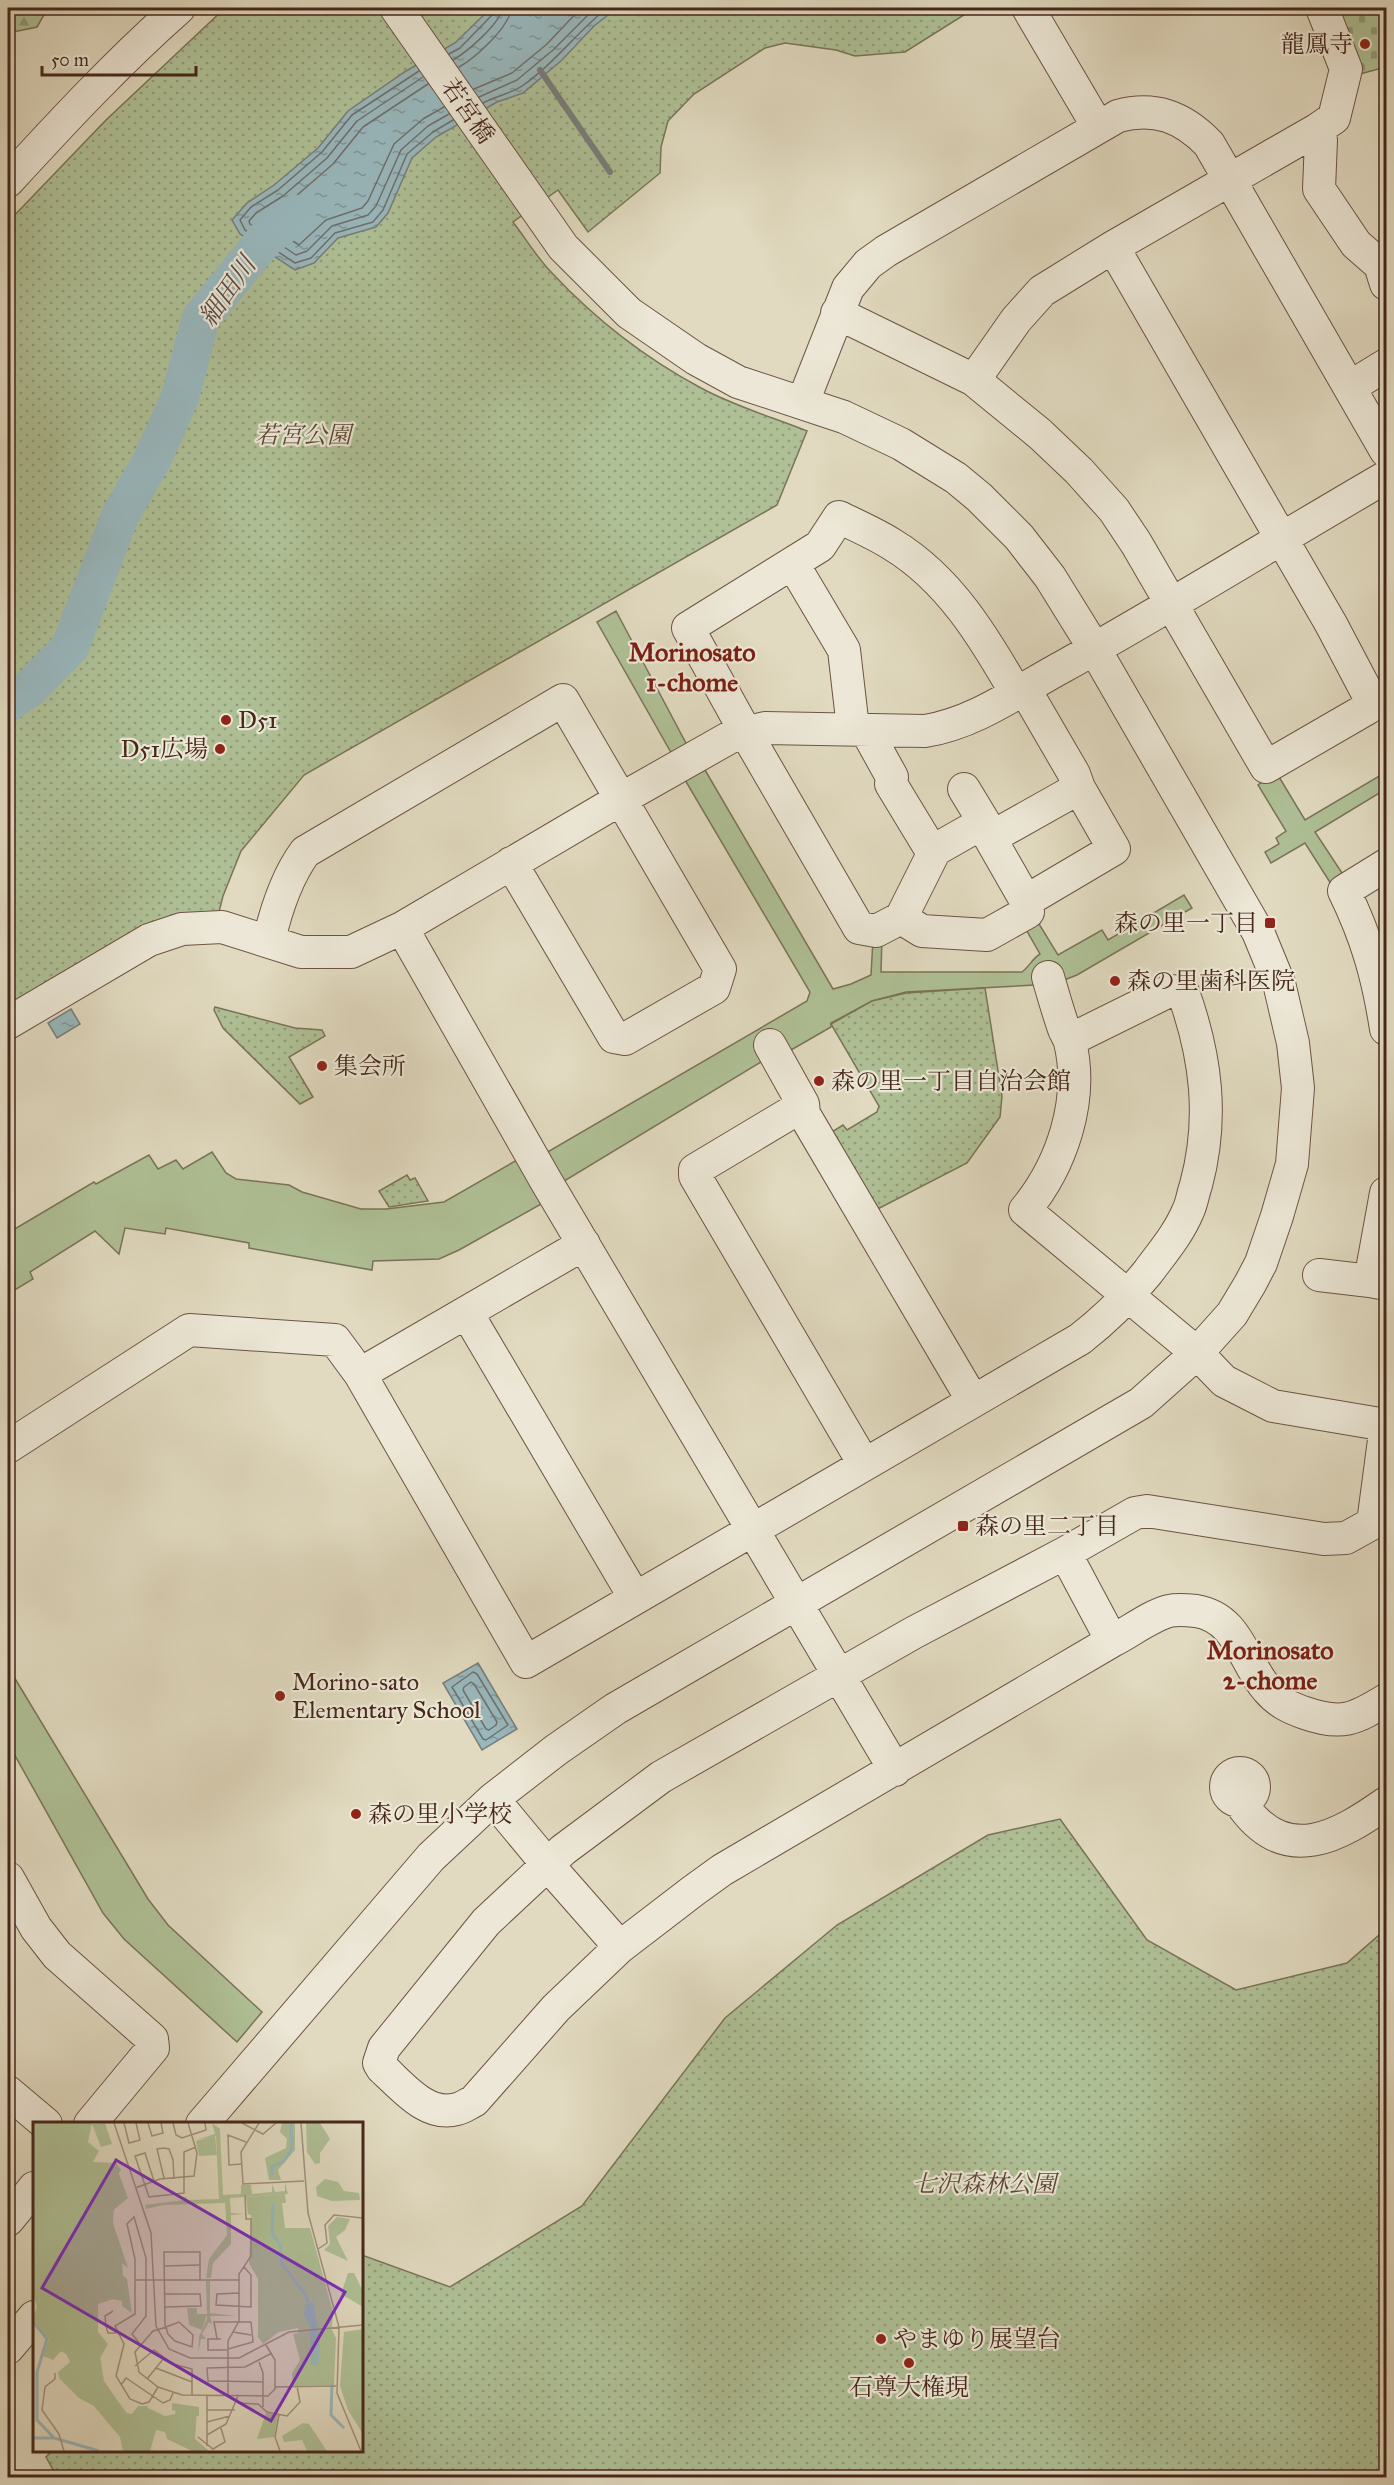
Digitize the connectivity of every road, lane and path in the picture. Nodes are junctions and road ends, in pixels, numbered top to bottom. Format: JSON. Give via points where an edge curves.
{"nodes":[{"id":1,"x":179,"y":8,"type":"edge"},
{"id":2,"x":396,"y":8,"type":"edge"},
{"id":3,"x":1028,"y":8,"type":"edge"},
{"id":4,"x":1322,"y":8,"type":"edge"},
{"id":5,"x":1098,"y":127,"type":"junction"},
{"id":6,"x":1318,"y":129,"type":"junction"},
{"id":7,"x":1229,"y":179,"type":"junction"},
{"id":8,"x":8,"y":181,"type":"edge"},
{"id":9,"x":1113,"y":247,"type":"junction"},
{"id":10,"x":1386,"y":284,"type":"edge"},
{"id":11,"x":837,"y":313,"type":"junction"},
{"id":12,"x":1386,"y":365,"type":"edge"},
{"id":13,"x":974,"y":380,"type":"junction"},
{"id":14,"x":1350,"y":387,"type":"junction"},
{"id":15,"x":803,"y":402,"type":"junction"},
{"id":16,"x":1386,"y":451,"type":"edge"},
{"id":17,"x":1386,"y":477,"type":"edge"},
{"id":18,"x":1281,"y":538,"type":"junction"},
{"id":19,"x":793,"y":564,"type":"junction"},
{"id":20,"x":1172,"y":603,"type":"junction"},
{"id":21,"x":1094,"y":648,"type":"junction"},
{"id":22,"x":1020,"y":691,"type":"junction"},
{"id":23,"x":860,"y":729,"type":"junction"},
{"id":24,"x":746,"y":733,"type":"junction"},
{"id":25,"x":1079,"y":788,"type":"junction"},
{"id":26,"x":964,"y":789,"type":"dead end"},
{"id":27,"x":621,"y":799,"type":"junction"},
{"id":28,"x":987,"y":830,"type":"junction"},
{"id":29,"x":935,"y":850,"type":"junction"},
{"id":30,"x":511,"y":863,"type":"junction"},
{"id":31,"x":1386,"y":865,"type":"edge"},
{"id":32,"x":1026,"y":901,"type":"junction"},
{"id":33,"x":901,"y":918,"type":"junction"},
{"id":34,"x":402,"y":928,"type":"junction"},
{"id":35,"x":269,"y":940,"type":"junction"},
{"id":36,"x":1048,"y":976,"type":"dead end"},
{"id":37,"x":8,"y":1023,"type":"edge"},
{"id":38,"x":1386,"y":1029,"type":"edge"},
{"id":39,"x":1070,"y":1040,"type":"junction"},
{"id":40,"x":770,"y":1045,"type":"dead end"},
{"id":41,"x":804,"y":1114,"type":"junction"},
{"id":42,"x":1386,"y":1193,"type":"edge"},
{"id":43,"x":584,"y":1244,"type":"junction"},
{"id":44,"x":1319,"y":1275,"type":"dead end"},
{"id":45,"x":1378,"y":1282,"type":"edge"},
{"id":46,"x":1128,"y":1296,"type":"junction"},
{"id":47,"x":467,"y":1313,"type":"junction"},
{"id":48,"x":1197,"y":1353,"type":"junction"},
{"id":49,"x":360,"y":1374,"type":"junction"},
{"id":50,"x":973,"y":1401,"type":"junction"},
{"id":51,"x":1386,"y":1425,"type":"edge"},
{"id":52,"x":8,"y":1447,"type":"edge"},
{"id":53,"x":864,"y":1464,"type":"junction"},
{"id":54,"x":753,"y":1530,"type":"junction"},
{"id":55,"x":1065,"y":1553,"type":"junction"},
{"id":56,"x":635,"y":1598,"type":"junction"},
{"id":57,"x":797,"y":1604,"type":"junction"},
{"id":58,"x":1112,"y":1641,"type":"junction"},
{"id":59,"x":838,"y":1675,"type":"junction"},
{"id":60,"x":1386,"y":1700,"type":"edge"},
{"id":61,"x":895,"y":1770,"type":"junction"},
{"id":62,"x":1245,"y":1777,"type":"dead end"},
{"id":63,"x":493,"y":1800,"type":"junction"},
{"id":64,"x":1386,"y":1803,"type":"edge"},
{"id":65,"x":547,"y":1864,"type":"junction"},
{"id":66,"x":8,"y":1878,"type":"edge"},
{"id":67,"x":620,"y":1947,"type":"junction"},
{"id":68,"x":8,"y":2092,"type":"edge"},
{"id":69,"x":43,"y":2122,"type":"edge"},
{"id":70,"x":92,"y":2122,"type":"edge"},
{"id":71,"x":204,"y":2122,"type":"edge"},
{"id":72,"x":33,"y":2189,"type":"edge"},
{"id":73,"x":8,"y":2220,"type":"edge"},
{"id":74,"x":33,"y":2318,"type":"edge"},
{"id":75,"x":8,"y":2348,"type":"edge"}],
"edges":[{"from":1,"to":8,"type":"street","via":[[75,107]]},
{"from":2,"to":15,"type":"street","name":"若宮橋","via":[[562,247],[628,313],[738,382]]},
{"from":3,"to":5,"type":"street"},
{"from":4,"to":6,"type":"street","via":[[1346,69],[1334,118]]},
{"from":5,"to":7,"type":"street","via":[[1133,112],[1159,112],[1174,117],[1209,144]]},
{"from":5,"to":11,"type":"street","via":[[886,251],[868,264],[848,288]]},
{"from":6,"to":7,"type":"street"},
{"from":6,"to":10,"type":"street","via":[[1319,189],[1356,244],[1380,265]]},
{"from":7,"to":9,"type":"street"},
{"from":7,"to":14,"type":"street"},
{"from":9,"to":13,"type":"street","via":[[1042,291],[1016,320]]},
{"from":9,"to":18,"type":"street"},
{"from":11,"to":13,"type":"street"},
{"from":11,"to":15,"type":"street"},
{"from":12,"to":14,"type":"street"},
{"from":13,"to":20,"type":"street","via":[[1040,434],[1114,510]]},
{"from":14,"to":16,"type":"street"},
{"from":15,"to":21,"type":"street","name":"若宮橋","via":[[901,444],[979,497],[1036,558]]},
{"from":17,"to":18,"type":"street"},
{"from":18,"to":20,"type":"street"},
{"from":18,"to":20,"type":"street","via":[[1370,698],[1368,708],[1266,767]]},
{"from":19,"to":22,"type":"street","via":[[820,546],[839,517],[894,546],[943,585]]},
{"from":19,"to":23,"type":"street","via":[[844,650]]},
{"from":19,"to":24,"type":"street","via":[[688,628]]},
{"from":20,"to":21,"type":"street"},
{"from":21,"to":22,"type":"street"},
{"from":21,"to":48,"type":"street","name":"若宮橋","via":[[1258,932],[1279,983],[1293,1043],[1298,1088],[1292,1164],[1277,1216],[1250,1284],[1232,1314]]},
{"from":22,"to":23,"type":"street","via":[[949,728]]},
{"from":22,"to":25,"type":"street","via":[[1074,774]]},
{"from":23,"to":24,"type":"street","via":[[765,728]]},
{"from":23,"to":29,"type":"street","via":[[892,777],[891,784],[928,845]]},
{"from":24,"to":27,"type":"street","via":[[734,735]]},
{"from":24,"to":33,"type":"street","via":[[859,928],[876,930]]},
{"from":25,"to":28,"type":"street"},
{"from":25,"to":32,"type":"street","via":[[1115,852]]},
{"from":26,"to":28,"type":"street"},
{"from":27,"to":30,"type":"street"},
{"from":27,"to":30,"type":"street","via":[[720,969],[714,988],[672,1013],[625,1039],[614,1037]]},
{"from":27,"to":35,"type":"street","via":[[563,700],[304,852],[274,917]]},
{"from":28,"to":29,"type":"street"},
{"from":28,"to":32,"type":"street"},
{"from":29,"to":33,"type":"street"},
{"from":30,"to":34,"type":"street"},
{"from":31,"to":38,"type":"street","via":[[1344,891],[1361,926],[1379,983]]},
{"from":32,"to":33,"type":"street","via":[[1028,912],[987,934],[922,931]]},
{"from":34,"to":35,"type":"street","via":[[351,952],[301,952]]},
{"from":34,"to":43,"type":"street"},
{"from":35,"to":37,"type":"street","via":[[222,927],[182,929],[149,940]]},
{"from":36,"to":39,"type":"street"},
{"from":39,"to":46,"type":"street","via":[[1073,1094],[1069,1123],[1047,1180],[1024,1210]]},
{"from":39,"to":46,"type":"street","via":[[1169,991],[1183,992],[1197,1031],[1207,1089],[1203,1158],[1189,1211],[1169,1245]]},
{"from":40,"to":41,"type":"street","via":[[803,1104]]},
{"from":41,"to":50,"type":"street"},
{"from":41,"to":53,"type":"street","via":[[792,1112],[695,1170],[695,1176]]},
{"from":42,"to":45,"type":"street"},
{"from":43,"to":47,"type":"street"},
{"from":43,"to":54,"type":"street"},
{"from":44,"to":45,"type":"street"},
{"from":46,"to":48,"type":"street"},
{"from":46,"to":50,"type":"street","via":[[1080,1339]]},
{"from":47,"to":49,"type":"street"},
{"from":47,"to":56,"type":"street"},
{"from":48,"to":51,"type":"street","via":[[1224,1381],[1274,1406]]},
{"from":48,"to":57,"type":"street","name":"若宮橋","via":[[1141,1403]]},
{"from":49,"to":52,"type":"street","via":[[335,1340],[189,1330]]},
{"from":49,"to":56,"type":"street","via":[[526,1662]]},
{"from":50,"to":53,"type":"street"},
{"from":51,"to":55,"type":"street","via":[[1373,1523],[1346,1538],[1324,1539],[1147,1511],[1135,1513]]},
{"from":53,"to":54,"type":"street"},
{"from":54,"to":56,"type":"street"},
{"from":54,"to":57,"type":"street"},
{"from":55,"to":58,"type":"street"},
{"from":55,"to":59,"type":"street"},
{"from":57,"to":59,"type":"street"},
{"from":57,"to":63,"type":"street","name":"若宮橋","via":[[615,1709],[556,1749]]},
{"from":58,"to":60,"type":"street","via":[[1168,1611],[1202,1612],[1233,1632],[1268,1690],[1292,1708],[1326,1720],[1356,1718]]},
{"from":58,"to":61,"type":"street"},
{"from":59,"to":61,"type":"street"},
{"from":59,"to":65,"type":"street","via":[[662,1777]]},
{"from":61,"to":67,"type":"street","via":[[722,1870]]},
{"from":62,"to":64,"type":"street","via":[[1244,1808],[1255,1823],[1290,1840],[1324,1839],[1354,1826]]},
{"from":63,"to":65,"type":"street"},
{"from":63,"to":71,"type":"street","name":"若宮橋","via":[[432,1857]]},
{"from":65,"to":67,"type":"street"},
{"from":65,"to":67,"type":"street","via":[[486,1922],[446,1969],[384,2048],[379,2063],[382,2068],[422,2104],[446,2110],[474,2101],[556,2008]]},
{"from":66,"to":70,"type":"street","via":[[36,1928],[57,1955],[152,2039],[153,2048]]},
{"from":68,"to":69,"type":"street"},
{"from":72,"to":73,"type":"street"},
{"from":74,"to":75,"type":"street"}]}
